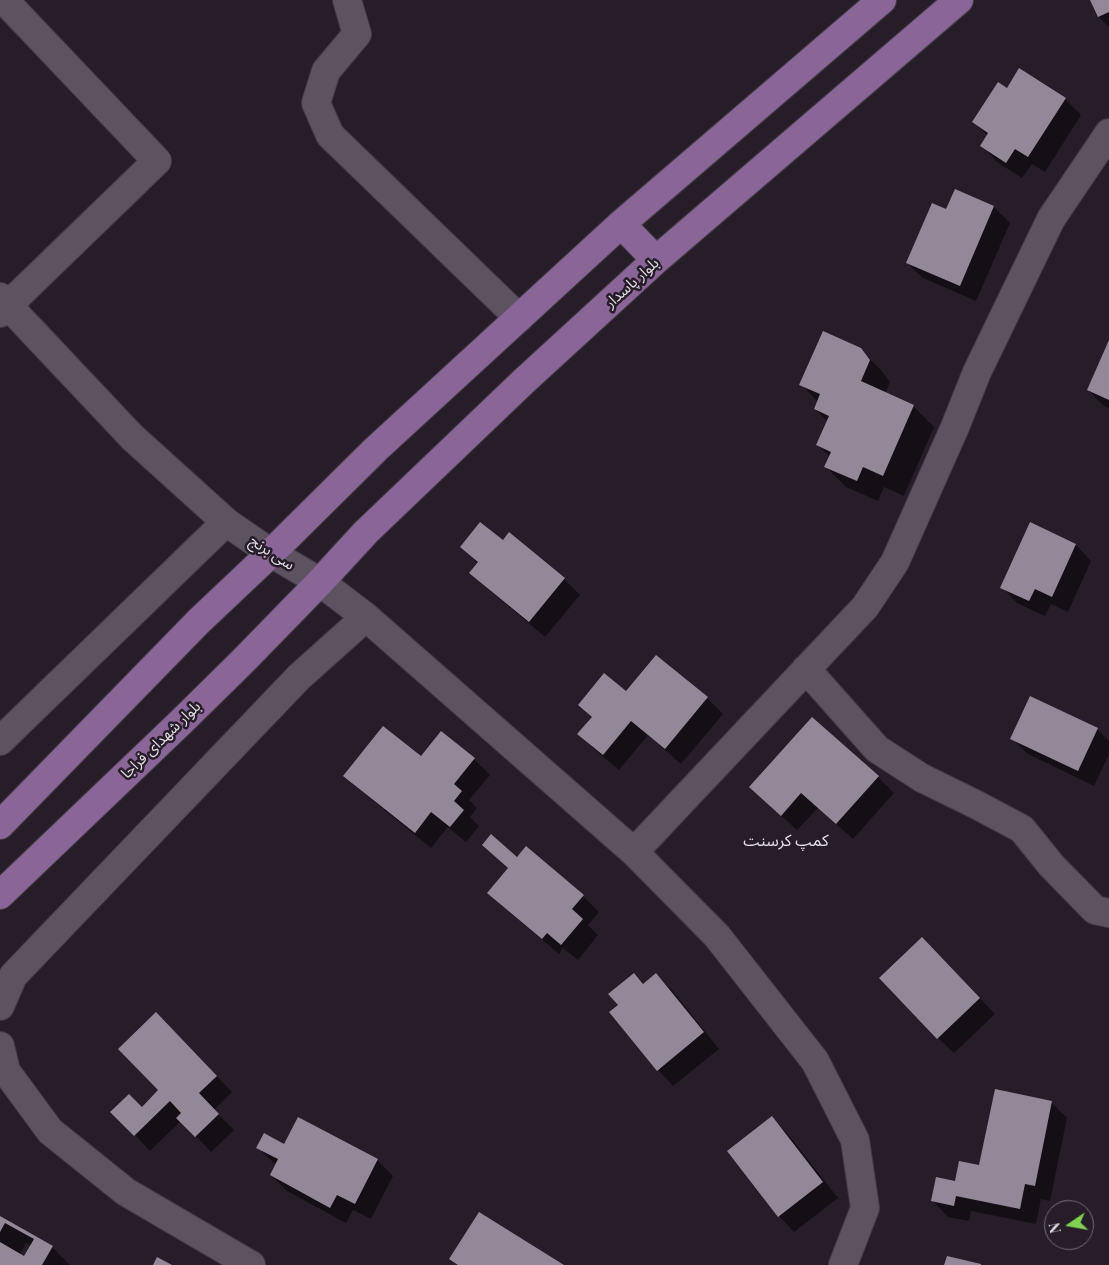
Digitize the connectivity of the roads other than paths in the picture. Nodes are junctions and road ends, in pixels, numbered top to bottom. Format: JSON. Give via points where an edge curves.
{"nodes":[{"id":1,"x":4,"y":0,"type":"edge"},
{"id":2,"x":347,"y":0,"type":"edge"},
{"id":3,"x":882,"y":0,"type":"edge"},
{"id":4,"x":959,"y":0,"type":"edge"},
{"id":5,"x":1109,"y":133,"type":"edge"},
{"id":6,"x":621,"y":224,"type":"junction"},
{"id":7,"x":656,"y":260,"type":"junction"},
{"id":8,"x":3,"y":305,"type":"edge"},
{"id":9,"x":519,"y":318,"type":"junction"},
{"id":10,"x":226,"y":522,"type":"junction"},
{"id":11,"x":271,"y":553,"type":"junction"},
{"id":12,"x":320,"y":582,"type":"junction"},
{"id":13,"x":366,"y":617,"type":"junction"},
{"id":14,"x":806,"y":669,"type":"junction"},
{"id":15,"x":0,"y":741,"type":"edge"},
{"id":16,"x":0,"y":825,"type":"edge"},
{"id":17,"x":634,"y":852,"type":"junction"},
{"id":18,"x":0,"y":895,"type":"edge"},
{"id":19,"x":1109,"y":913,"type":"edge"},
{"id":20,"x":0,"y":1006,"type":"edge"},
{"id":21,"x":0,"y":1046,"type":"edge"},
{"id":22,"x":251,"y":1265,"type":"edge"},
{"id":23,"x":843,"y":1265,"type":"edge"}],
"edges":[{"from":1,"to":8,"type":"street","via":[[157,161]]},
{"from":2,"to":9,"type":"street","via":[[357,34],[326,71],[316,103],[330,136]]},
{"from":3,"to":6,"type":"main road"},
{"from":4,"to":7,"type":"main road","name":"بلوار پاسدار"},
{"from":5,"to":14,"type":"street","via":[[1051,220],[977,372],[895,562],[865,607]]},
{"from":6,"to":7,"type":"main road"},
{"from":6,"to":9,"type":"main road"},
{"from":7,"to":12,"type":"main road","name":"بلوار پاسدار","via":[[524,381],[374,525]]},
{"from":8,"to":10,"type":"street","name":"سی برنج","via":[[132,437]]},
{"from":9,"to":11,"type":"main road","via":[[376,449]]},
{"from":10,"to":11,"type":"street","name":"سی برنج"},
{"from":10,"to":15,"type":"street"},
{"from":11,"to":12,"type":"street","name":"سی برنج"},
{"from":11,"to":16,"type":"main road"},
{"from":12,"to":13,"type":"street","name":"سی برنج"},
{"from":12,"to":18,"type":"main road","name":"بلوار شهدای فراجا","via":[[181,722]]},
{"from":13,"to":17,"type":"street","name":"سی برنج"},
{"from":13,"to":20,"type":"street","via":[[299,678],[13,976]]},
{"from":14,"to":17,"type":"street"},
{"from":14,"to":19,"type":"street","via":[[877,749],[922,778],[1022,829],[1051,865],[1095,910]]},
{"from":17,"to":23,"type":"street","name":"سی برنج","via":[[717,936],[815,1061],[851,1131],[865,1208]]},
{"from":21,"to":22,"type":"street","via":[[6,1071],[50,1131],[126,1192]]}]}
